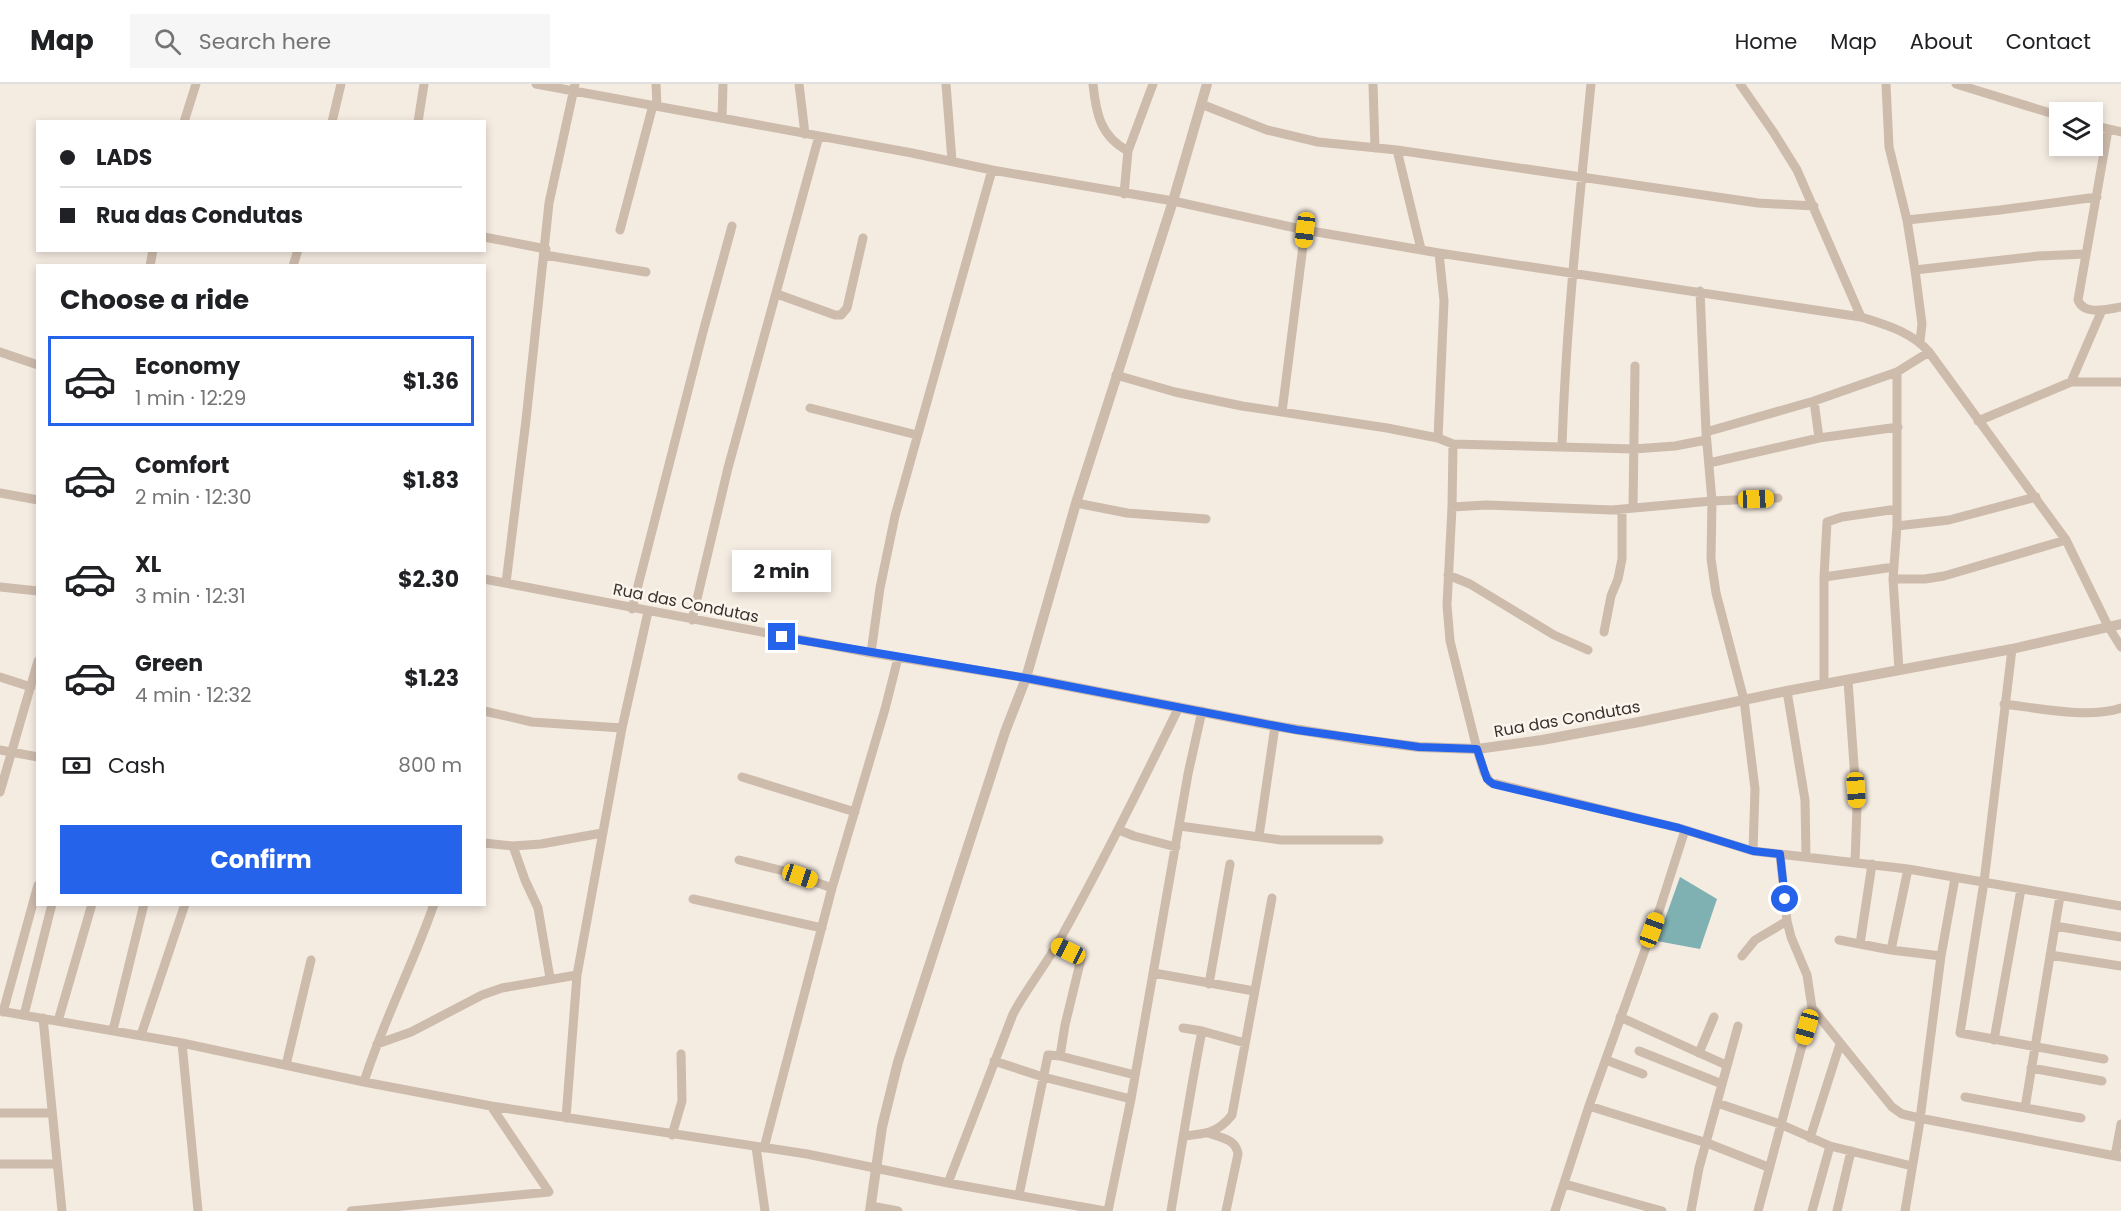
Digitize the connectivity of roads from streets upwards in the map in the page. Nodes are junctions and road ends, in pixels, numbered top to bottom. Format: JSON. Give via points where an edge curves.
{"nodes":[{"id":1,"x":195,"y":84,"type":"edge"},
{"id":2,"x":341,"y":84,"type":"edge"},
{"id":3,"x":424,"y":84,"type":"edge"},
{"id":4,"x":536,"y":84,"type":"edge"},
{"id":5,"x":656,"y":84,"type":"edge"},
{"id":6,"x":723,"y":84,"type":"edge"},
{"id":7,"x":798,"y":84,"type":"edge"},
{"id":8,"x":946,"y":84,"type":"edge"},
{"id":9,"x":1094,"y":84,"type":"edge"},
{"id":10,"x":1153,"y":84,"type":"edge"},
{"id":11,"x":1207,"y":84,"type":"edge"},
{"id":12,"x":1373,"y":84,"type":"edge"},
{"id":13,"x":1591,"y":84,"type":"edge"},
{"id":14,"x":1740,"y":84,"type":"edge"},
{"id":15,"x":1886,"y":84,"type":"edge"},
{"id":16,"x":1956,"y":84,"type":"edge"},
{"id":17,"x":574,"y":87,"type":"edge"},
{"id":18,"x":1201,"y":104,"type":"junction"},
{"id":19,"x":655,"y":106,"type":"junction"},
{"id":20,"x":2049,"y":113,"type":"edge"},
{"id":21,"x":722,"y":118,"type":"junction"},
{"id":22,"x":185,"y":120,"type":"edge"},
{"id":23,"x":332,"y":120,"type":"edge"},
{"id":24,"x":418,"y":120,"type":"edge"},
{"id":25,"x":2103,"y":128,"type":"edge"},
{"id":26,"x":2108,"y":130,"type":"junction"},
{"id":27,"x":2121,"y":132,"type":"edge"},
{"id":28,"x":805,"y":134,"type":"junction"},
{"id":29,"x":819,"y":136,"type":"junction"},
{"id":30,"x":1375,"y":148,"type":"junction"},
{"id":31,"x":1397,"y":150,"type":"junction"},
{"id":32,"x":1128,"y":151,"type":"junction"},
{"id":33,"x":952,"y":161,"type":"junction"},
{"id":34,"x":992,"y":170,"type":"junction"},
{"id":35,"x":1580,"y":176,"type":"junction"},
{"id":36,"x":1124,"y":194,"type":"junction"},
{"id":37,"x":2097,"y":197,"type":"junction"},
{"id":38,"x":1173,"y":201,"type":"junction"},
{"id":39,"x":1814,"y":206,"type":"junction"},
{"id":40,"x":1907,"y":220,"type":"junction"},
{"id":41,"x":732,"y":226,"type":"dead end"},
{"id":42,"x":620,"y":230,"type":"dead end"},
{"id":43,"x":1305,"y":230,"type":"junction"},
{"id":44,"x":486,"y":237,"type":"edge"},
{"id":45,"x":863,"y":238,"type":"dead end"},
{"id":46,"x":1421,"y":249,"type":"junction"},
{"id":47,"x":545,"y":252,"type":"junction"},
{"id":48,"x":1439,"y":253,"type":"junction"},
{"id":49,"x":2086,"y":254,"type":"junction"},
{"id":50,"x":1916,"y":270,"type":"junction"},
{"id":51,"x":646,"y":272,"type":"dead end"},
{"id":52,"x":1573,"y":272,"type":"junction"},
{"id":53,"x":1700,"y":291,"type":"junction"},
{"id":54,"x":777,"y":294,"type":"junction"},
{"id":55,"x":2121,"y":307,"type":"edge"},
{"id":56,"x":2102,"y":310,"type":"junction"},
{"id":57,"x":1862,"y":317,"type":"junction"},
{"id":58,"x":1920,"y":341,"type":"junction"},
{"id":59,"x":0,"y":352,"type":"edge"},
{"id":60,"x":1929,"y":352,"type":"junction"},
{"id":61,"x":36,"y":364,"type":"edge"},
{"id":62,"x":1635,"y":366,"type":"dead end"},
{"id":63,"x":1897,"y":372,"type":"junction"},
{"id":64,"x":1116,"y":375,"type":"junction"},
{"id":65,"x":2071,"y":382,"type":"junction"},
{"id":66,"x":2121,"y":382,"type":"edge"},
{"id":67,"x":1814,"y":401,"type":"junction"},
{"id":68,"x":810,"y":408,"type":"dead end"},
{"id":69,"x":1282,"y":412,"type":"junction"},
{"id":70,"x":1978,"y":421,"type":"junction"},
{"id":71,"x":1898,"y":427,"type":"junction"},
{"id":72,"x":917,"y":435,"type":"junction"},
{"id":73,"x":1706,"y":436,"type":"junction"},
{"id":74,"x":1438,"y":438,"type":"junction"},
{"id":75,"x":1819,"y":438,"type":"junction"},
{"id":76,"x":1453,"y":444,"type":"junction"},
{"id":77,"x":1562,"y":446,"type":"junction"},
{"id":78,"x":1634,"y":449,"type":"junction"},
{"id":79,"x":1709,"y":463,"type":"junction"},
{"id":80,"x":0,"y":493,"type":"edge"},
{"id":81,"x":2036,"y":497,"type":"junction"},
{"id":82,"x":1778,"y":498,"type":"dead end"},
{"id":83,"x":36,"y":500,"type":"edge"},
{"id":84,"x":1712,"y":501,"type":"junction"},
{"id":85,"x":1076,"y":503,"type":"junction"},
{"id":86,"x":1452,"y":507,"type":"junction"},
{"id":87,"x":1633,"y":508,"type":"junction"},
{"id":88,"x":1898,"y":509,"type":"junction"},
{"id":89,"x":1622,"y":510,"type":"junction"},
{"id":90,"x":1206,"y":519,"type":"dead end"},
{"id":91,"x":1898,"y":526,"type":"junction"},
{"id":92,"x":2066,"y":540,"type":"junction"},
{"id":93,"x":1894,"y":567,"type":"junction"},
{"id":94,"x":1448,"y":575,"type":"junction"},
{"id":95,"x":1824,"y":577,"type":"junction"},
{"id":96,"x":486,"y":579,"type":"edge"},
{"id":97,"x":1893,"y":579,"type":"junction"},
{"id":98,"x":506,"y":583,"type":"junction"},
{"id":99,"x":0,"y":587,"type":"edge"},
{"id":100,"x":36,"y":591,"type":"edge"},
{"id":101,"x":632,"y":609,"type":"junction"},
{"id":102,"x":648,"y":612,"type":"junction"},
{"id":103,"x":692,"y":621,"type":"junction"},
{"id":104,"x":2121,"y":624,"type":"edge"},
{"id":105,"x":2108,"y":626,"type":"junction"},
{"id":106,"x":1604,"y":632,"type":"dead end"},
{"id":107,"x":2121,"y":647,"type":"edge"},
{"id":108,"x":2012,"y":649,"type":"junction"},
{"id":109,"x":1588,"y":650,"type":"dead end"},
{"id":110,"x":871,"y":653,"type":"junction"},
{"id":111,"x":898,"y":658,"type":"junction"},
{"id":112,"x":36,"y":668,"type":"edge"},
{"id":113,"x":1899,"y":670,"type":"junction"},
{"id":114,"x":0,"y":677,"type":"edge"},
{"id":115,"x":1026,"y":678,"type":"junction"},
{"id":116,"x":1848,"y":681,"type":"junction"},
{"id":117,"x":1824,"y":684,"type":"junction"},
{"id":118,"x":31,"y":687,"type":"junction"},
{"id":119,"x":1787,"y":691,"type":"junction"},
{"id":120,"x":1744,"y":700,"type":"junction"},
{"id":121,"x":2004,"y":705,"type":"junction"},
{"id":122,"x":1179,"y":707,"type":"junction"},
{"id":123,"x":2121,"y":708,"type":"edge"},
{"id":124,"x":486,"y":711,"type":"edge"},
{"id":125,"x":1202,"y":711,"type":"junction"},
{"id":126,"x":1275,"y":726,"type":"junction"},
{"id":127,"x":622,"y":728,"type":"junction"},
{"id":128,"x":1477,"y":749,"type":"junction"},
{"id":129,"x":0,"y":750,"type":"edge"},
{"id":130,"x":12,"y":752,"type":"junction"},
{"id":131,"x":36,"y":758,"type":"edge"},
{"id":132,"x":742,"y":777,"type":"dead end"},
{"id":133,"x":0,"y":792,"type":"edge"},
{"id":134,"x":855,"y":812,"type":"junction"},
{"id":135,"x":1180,"y":826,"type":"junction"},
{"id":136,"x":1119,"y":830,"type":"junction"},
{"id":137,"x":1685,"y":830,"type":"junction"},
{"id":138,"x":602,"y":833,"type":"junction"},
{"id":139,"x":1259,"y":836,"type":"junction"},
{"id":140,"x":1379,"y":840,"type":"dead end"},
{"id":141,"x":486,"y":843,"type":"edge"},
{"id":142,"x":513,"y":846,"type":"junction"},
{"id":143,"x":1176,"y":848,"type":"junction"},
{"id":144,"x":1753,"y":851,"type":"junction"},
{"id":145,"x":1780,"y":854,"type":"junction"},
{"id":146,"x":1806,"y":857,"type":"junction"},
{"id":147,"x":739,"y":860,"type":"dead end"},
{"id":148,"x":1856,"y":862,"type":"junction"},
{"id":149,"x":1230,"y":864,"type":"dead end"},
{"id":150,"x":1872,"y":864,"type":"junction"},
{"id":151,"x":1908,"y":869,"type":"junction"},
{"id":152,"x":1955,"y":878,"type":"junction"},
{"id":153,"x":1984,"y":882,"type":"junction"},
{"id":154,"x":832,"y":888,"type":"junction"},
{"id":155,"x":2021,"y":889,"type":"junction"},
{"id":156,"x":36,"y":892,"type":"edge"},
{"id":157,"x":2060,"y":896,"type":"junction"},
{"id":158,"x":1272,"y":898,"type":"dead end"},
{"id":159,"x":693,"y":899,"type":"dead end"},
{"id":160,"x":51,"y":906,"type":"edge"},
{"id":161,"x":91,"y":906,"type":"edge"},
{"id":162,"x":144,"y":906,"type":"edge"},
{"id":163,"x":184,"y":906,"type":"edge"},
{"id":164,"x":433,"y":906,"type":"edge"},
{"id":165,"x":2121,"y":906,"type":"edge"},
{"id":166,"x":1787,"y":921,"type":"junction"},
{"id":167,"x":2055,"y":926,"type":"junction"},
{"id":168,"x":822,"y":928,"type":"junction"},
{"id":169,"x":2121,"y":937,"type":"edge"},
{"id":170,"x":1839,"y":940,"type":"dead end"},
{"id":171,"x":1860,"y":944,"type":"junction"},
{"id":172,"x":1056,"y":946,"type":"junction"},
{"id":173,"x":1891,"y":950,"type":"junction"},
{"id":174,"x":2050,"y":955,"type":"junction"},
{"id":175,"x":1742,"y":956,"type":"dead end"},
{"id":176,"x":1941,"y":956,"type":"junction"},
{"id":177,"x":311,"y":960,"type":"dead end"},
{"id":178,"x":2121,"y":966,"type":"edge"},
{"id":179,"x":1154,"y":974,"type":"junction"},
{"id":180,"x":577,"y":975,"type":"junction"},
{"id":181,"x":550,"y":978,"type":"junction"},
{"id":182,"x":1209,"y":984,"type":"junction"},
{"id":183,"x":1254,"y":991,"type":"junction"},
{"id":184,"x":1812,"y":1008,"type":"junction"},
{"id":185,"x":2,"y":1011,"type":"edge"},
{"id":186,"x":24,"y":1015,"type":"junction"},
{"id":187,"x":1620,"y":1017,"type":"junction"},
{"id":188,"x":1714,"y":1017,"type":"dead end"},
{"id":189,"x":43,"y":1018,"type":"junction"},
{"id":190,"x":58,"y":1021,"type":"junction"},
{"id":191,"x":1738,"y":1026,"type":"dead end"},
{"id":192,"x":1183,"y":1028,"type":"dead end"},
{"id":193,"x":113,"y":1030,"type":"junction"},
{"id":194,"x":1202,"y":1031,"type":"junction"},
{"id":195,"x":141,"y":1035,"type":"junction"},
{"id":196,"x":1994,"y":1040,"type":"junction"},
{"id":197,"x":182,"y":1042,"type":"junction"},
{"id":198,"x":1245,"y":1043,"type":"junction"},
{"id":199,"x":377,"y":1044,"type":"junction"},
{"id":200,"x":1840,"y":1044,"type":"junction"},
{"id":201,"x":2034,"y":1047,"type":"junction"},
{"id":202,"x":1639,"y":1051,"type":"dead end"},
{"id":203,"x":1699,"y":1053,"type":"junction"},
{"id":204,"x":681,"y":1054,"type":"dead end"},
{"id":205,"x":1060,"y":1056,"type":"junction"},
{"id":206,"x":2104,"y":1059,"type":"dead end"},
{"id":207,"x":994,"y":1060,"type":"junction"},
{"id":208,"x":1606,"y":1060,"type":"junction"},
{"id":209,"x":286,"y":1065,"type":"junction"},
{"id":210,"x":1726,"y":1065,"type":"junction"},
{"id":211,"x":2031,"y":1068,"type":"junction"},
{"id":212,"x":1643,"y":1074,"type":"dead end"},
{"id":213,"x":1135,"y":1075,"type":"junction"},
{"id":214,"x":1043,"y":1077,"type":"junction"},
{"id":215,"x":2102,"y":1081,"type":"dead end"},
{"id":216,"x":363,"y":1082,"type":"junction"},
{"id":217,"x":1722,"y":1084,"type":"junction"},
{"id":218,"x":1965,"y":1096,"type":"dead end"},
{"id":219,"x":1131,"y":1099,"type":"junction"},
{"id":220,"x":1717,"y":1102,"type":"junction"},
{"id":221,"x":491,"y":1107,"type":"junction"},
{"id":222,"x":1589,"y":1107,"type":"junction"},
{"id":223,"x":2025,"y":1108,"type":"junction"},
{"id":224,"x":0,"y":1113,"type":"edge"},
{"id":225,"x":52,"y":1113,"type":"junction"},
{"id":226,"x":566,"y":1118,"type":"junction"},
{"id":227,"x":1919,"y":1118,"type":"junction"},
{"id":228,"x":2081,"y":1118,"type":"dead end"},
{"id":229,"x":1780,"y":1124,"type":"junction"},
{"id":230,"x":2121,"y":1124,"type":"edge"},
{"id":231,"x":1209,"y":1134,"type":"junction"},
{"id":232,"x":672,"y":1135,"type":"junction"},
{"id":233,"x":1184,"y":1136,"type":"junction"},
{"id":234,"x":1810,"y":1138,"type":"junction"},
{"id":235,"x":1707,"y":1143,"type":"junction"},
{"id":236,"x":1830,"y":1146,"type":"junction"},
{"id":237,"x":760,"y":1148,"type":"junction"},
{"id":238,"x":1851,"y":1151,"type":"junction"},
{"id":239,"x":2118,"y":1157,"type":"edge"},
{"id":240,"x":0,"y":1164,"type":"edge"},
{"id":241,"x":56,"y":1164,"type":"junction"},
{"id":242,"x":1912,"y":1166,"type":"junction"},
{"id":243,"x":1768,"y":1167,"type":"junction"},
{"id":244,"x":877,"y":1168,"type":"junction"},
{"id":245,"x":948,"y":1183,"type":"junction"},
{"id":246,"x":1565,"y":1184,"type":"junction"},
{"id":247,"x":1019,"y":1195,"type":"junction"},
{"id":248,"x":430,"y":1207,"type":"edge"},
{"id":249,"x":871,"y":1208,"type":"edge"},
{"id":250,"x":1088,"y":1210,"type":"edge"},
{"id":251,"x":62,"y":1211,"type":"edge"},
{"id":252,"x":198,"y":1211,"type":"edge"},
{"id":253,"x":351,"y":1211,"type":"edge"},
{"id":254,"x":765,"y":1211,"type":"edge"},
{"id":255,"x":898,"y":1211,"type":"edge"},
{"id":256,"x":1106,"y":1211,"type":"edge"},
{"id":257,"x":1171,"y":1211,"type":"edge"},
{"id":258,"x":1226,"y":1211,"type":"edge"},
{"id":259,"x":1555,"y":1211,"type":"edge"},
{"id":260,"x":1662,"y":1211,"type":"edge"},
{"id":261,"x":1691,"y":1211,"type":"edge"},
{"id":262,"x":1758,"y":1211,"type":"edge"},
{"id":263,"x":1812,"y":1211,"type":"edge"},
{"id":264,"x":1837,"y":1211,"type":"edge"},
{"id":265,"x":1905,"y":1211,"type":"edge"}],
"edges":[{"from":1,"to":22,"type":"street"},
{"from":2,"to":23,"type":"street"},
{"from":3,"to":24,"type":"street"},
{"from":4,"to":17,"type":"street"},
{"from":5,"to":19,"type":"street"},
{"from":6,"to":21,"type":"street"},
{"from":7,"to":28,"type":"street"},
{"from":8,"to":33,"type":"street"},
{"from":9,"to":32,"type":"street","via":[[1099,120]]},
{"from":10,"to":32,"type":"street"},
{"from":11,"to":18,"type":"street"},
{"from":12,"to":30,"type":"street"},
{"from":13,"to":35,"type":"street"},
{"from":14,"to":39,"type":"street","via":[[1791,160]]},
{"from":15,"to":40,"type":"street","via":[[1889,147]]},
{"from":16,"to":20,"type":"street"},
{"from":17,"to":19,"type":"street"},
{"from":17,"to":47,"type":"street","via":[[549,203]]},
{"from":18,"to":30,"type":"street","via":[[1267,130],[1318,142]]},
{"from":18,"to":38,"type":"street"},
{"from":19,"to":21,"type":"street"},
{"from":19,"to":42,"type":"street"},
{"from":21,"to":28,"type":"street"},
{"from":25,"to":26,"type":"street"},
{"from":26,"to":27,"type":"street"},
{"from":26,"to":37,"type":"street"},
{"from":28,"to":29,"type":"street"},
{"from":29,"to":33,"type":"street"},
{"from":29,"to":54,"type":"street"},
{"from":30,"to":31,"type":"street"},
{"from":31,"to":35,"type":"street"},
{"from":31,"to":46,"type":"street"},
{"from":32,"to":36,"type":"street"},
{"from":33,"to":34,"type":"street"},
{"from":34,"to":36,"type":"street"},
{"from":34,"to":72,"type":"street"},
{"from":35,"to":39,"type":"street","via":[[1758,203]]},
{"from":35,"to":52,"type":"street"},
{"from":36,"to":38,"type":"street"},
{"from":37,"to":40,"type":"street"},
{"from":37,"to":49,"type":"street"},
{"from":38,"to":43,"type":"street"},
{"from":38,"to":64,"type":"street"},
{"from":39,"to":57,"type":"street"},
{"from":40,"to":50,"type":"street"},
{"from":41,"to":101,"type":"street"},
{"from":43,"to":46,"type":"street"},
{"from":43,"to":69,"type":"street"},
{"from":44,"to":47,"type":"street"},
{"from":45,"to":54,"type":"street","via":[[847,308],[841,315]]},
{"from":46,"to":48,"type":"street"},
{"from":47,"to":51,"type":"street"},
{"from":47,"to":98,"type":"street"},
{"from":48,"to":52,"type":"street"},
{"from":48,"to":74,"type":"street","via":[[1444,301]]},
{"from":49,"to":50,"type":"street"},
{"from":49,"to":56,"type":"street","via":[[2079,305]]},
{"from":50,"to":58,"type":"street"},
{"from":52,"to":53,"type":"street"},
{"from":52,"to":77,"type":"street"},
{"from":53,"to":57,"type":"street"},
{"from":53,"to":73,"type":"street"},
{"from":54,"to":103,"type":"street","via":[[728,468]]},
{"from":55,"to":56,"type":"street"},
{"from":56,"to":65,"type":"street"},
{"from":57,"to":58,"type":"street"},
{"from":58,"to":60,"type":"street"},
{"from":59,"to":61,"type":"street"},
{"from":60,"to":63,"type":"street"},
{"from":60,"to":70,"type":"street"},
{"from":62,"to":78,"type":"street"},
{"from":63,"to":67,"type":"street"},
{"from":63,"to":71,"type":"street"},
{"from":64,"to":69,"type":"street","via":[[1175,392]]},
{"from":64,"to":85,"type":"street"},
{"from":65,"to":66,"type":"street"},
{"from":65,"to":70,"type":"street"},
{"from":67,"to":73,"type":"street"},
{"from":67,"to":75,"type":"street"},
{"from":68,"to":72,"type":"street"},
{"from":69,"to":74,"type":"street"},
{"from":70,"to":81,"type":"street"},
{"from":71,"to":75,"type":"street"},
{"from":71,"to":88,"type":"street"},
{"from":72,"to":110,"type":"street","via":[[883,571]]},
{"from":73,"to":78,"type":"street","via":[[1675,446]]},
{"from":73,"to":79,"type":"street"},
{"from":74,"to":76,"type":"street"},
{"from":75,"to":79,"type":"street"},
{"from":76,"to":77,"type":"street"},
{"from":76,"to":86,"type":"street"},
{"from":77,"to":78,"type":"street"},
{"from":78,"to":87,"type":"street"},
{"from":79,"to":84,"type":"street"},
{"from":80,"to":83,"type":"street"},
{"from":81,"to":91,"type":"street","via":[[1949,520]]},
{"from":81,"to":92,"type":"street"},
{"from":82,"to":84,"type":"street"},
{"from":84,"to":87,"type":"street"},
{"from":84,"to":120,"type":"street","via":[[1713,576]]},
{"from":85,"to":90,"type":"street","via":[[1127,513]]},
{"from":85,"to":115,"type":"street"},
{"from":86,"to":89,"type":"street"},
{"from":86,"to":94,"type":"street"},
{"from":87,"to":89,"type":"street"},
{"from":88,"to":91,"type":"street"},
{"from":88,"to":95,"type":"street","via":[[1827,522]]},
{"from":89,"to":106,"type":"street","via":[[1622,559]]},
{"from":91,"to":93,"type":"street"},
{"from":92,"to":97,"type":"street","via":[[1944,576]]},
{"from":92,"to":105,"type":"street"},
{"from":93,"to":95,"type":"street"},
{"from":93,"to":97,"type":"street"},
{"from":94,"to":109,"type":"street"},
{"from":94,"to":128,"type":"street","via":[[1450,641]]},
{"from":95,"to":117,"type":"street"},
{"from":96,"to":98,"type":"street","name":"Rua das Condutas"},
{"from":97,"to":113,"type":"street"},
{"from":98,"to":101,"type":"street","name":"Rua das Condutas"},
{"from":99,"to":100,"type":"street"},
{"from":101,"to":102,"type":"street","name":"Rua das Condutas"},
{"from":102,"to":103,"type":"street","name":"Rua das Condutas"},
{"from":102,"to":127,"type":"street"},
{"from":103,"to":110,"type":"street","name":"Rua das Condutas"},
{"from":104,"to":105,"type":"street","name":"Rua das Condutas"},
{"from":105,"to":107,"type":"street"},
{"from":105,"to":108,"type":"street","name":"Rua das Condutas"},
{"from":108,"to":113,"type":"street","name":"Rua das Condutas"},
{"from":108,"to":121,"type":"street"},
{"from":110,"to":111,"type":"street","name":"Rua das Condutas"},
{"from":111,"to":115,"type":"street","name":"Rua das Condutas"},
{"from":111,"to":134,"type":"street"},
{"from":112,"to":118,"type":"street"},
{"from":113,"to":116,"type":"street","name":"Rua das Condutas"},
{"from":114,"to":118,"type":"street"},
{"from":115,"to":122,"type":"street","name":"Rua das Condutas"},
{"from":115,"to":244,"type":"street","via":[[898,1062],[882,1127]]},
{"from":116,"to":117,"type":"street","name":"Rua das Condutas"},
{"from":116,"to":148,"type":"street","via":[[1857,807]]},
{"from":117,"to":119,"type":"street","name":"Rua das Condutas"},
{"from":118,"to":130,"type":"street"},
{"from":119,"to":120,"type":"street","name":"Rua das Condutas"},
{"from":119,"to":146,"type":"street","via":[[1805,800]]},
{"from":120,"to":128,"type":"street","name":"Rua das Condutas"},
{"from":120,"to":144,"type":"street","via":[[1755,789]]},
{"from":121,"to":123,"type":"street","via":[[2086,712]]},
{"from":121,"to":153,"type":"street"},
{"from":122,"to":125,"type":"street","name":"Rua das Condutas"},
{"from":122,"to":136,"type":"street"},
{"from":124,"to":127,"type":"street","via":[[532,722]]},
{"from":125,"to":126,"type":"street","name":"Rua das Condutas"},
{"from":125,"to":135,"type":"street"},
{"from":126,"to":128,"type":"street","name":"Rua das Condutas","via":[[1419,747]]},
{"from":126,"to":139,"type":"street"},
{"from":127,"to":138,"type":"street"},
{"from":128,"to":137,"type":"street","via":[[1487,779],[1493,784]]},
{"from":129,"to":130,"type":"street"},
{"from":130,"to":131,"type":"street"},
{"from":130,"to":133,"type":"street"},
{"from":132,"to":134,"type":"street"},
{"from":134,"to":154,"type":"street"},
{"from":135,"to":139,"type":"street"},
{"from":135,"to":143,"type":"street"},
{"from":136,"to":143,"type":"street"},
{"from":136,"to":172,"type":"street"},
{"from":137,"to":144,"type":"street"},
{"from":137,"to":187,"type":"street"},
{"from":138,"to":142,"type":"street"},
{"from":138,"to":180,"type":"street"},
{"from":139,"to":140,"type":"street","via":[[1281,840]]},
{"from":141,"to":142,"type":"street"},
{"from":142,"to":181,"type":"street","via":[[538,908]]},
{"from":143,"to":179,"type":"street"},
{"from":144,"to":145,"type":"street"},
{"from":145,"to":146,"type":"street"},
{"from":145,"to":166,"type":"street"},
{"from":146,"to":148,"type":"street"},
{"from":147,"to":154,"type":"street"},
{"from":148,"to":150,"type":"street"},
{"from":149,"to":182,"type":"street"},
{"from":150,"to":151,"type":"street"},
{"from":150,"to":171,"type":"street"},
{"from":151,"to":152,"type":"street"},
{"from":151,"to":173,"type":"street"},
{"from":152,"to":153,"type":"street"},
{"from":152,"to":176,"type":"street"},
{"from":153,"to":155,"type":"street"},
{"from":153,"to":196,"type":"street","via":[[1960,1030]]},
{"from":154,"to":168,"type":"street"},
{"from":155,"to":157,"type":"street"},
{"from":155,"to":196,"type":"street"},
{"from":156,"to":185,"type":"street"},
{"from":157,"to":165,"type":"street"},
{"from":157,"to":167,"type":"street"},
{"from":158,"to":183,"type":"street"},
{"from":159,"to":168,"type":"street"},
{"from":160,"to":186,"type":"street"},
{"from":161,"to":190,"type":"street"},
{"from":162,"to":193,"type":"street"},
{"from":163,"to":195,"type":"street"},
{"from":164,"to":199,"type":"street"},
{"from":166,"to":175,"type":"street","via":[[1755,940]]},
{"from":166,"to":184,"type":"street","via":[[1807,975]]},
{"from":167,"to":169,"type":"street"},
{"from":167,"to":174,"type":"street"},
{"from":168,"to":237,"type":"street"},
{"from":170,"to":171,"type":"street"},
{"from":171,"to":173,"type":"street"},
{"from":172,"to":205,"type":"street","via":[[1081,959]]},
{"from":172,"to":207,"type":"street","via":[[1026,989]]},
{"from":173,"to":176,"type":"street"},
{"from":174,"to":178,"type":"street"},
{"from":174,"to":201,"type":"street"},
{"from":176,"to":227,"type":"street"},
{"from":177,"to":209,"type":"street"},
{"from":179,"to":182,"type":"street"},
{"from":179,"to":213,"type":"street"},
{"from":180,"to":181,"type":"street"},
{"from":180,"to":226,"type":"street"},
{"from":181,"to":199,"type":"street","via":[[482,995],[411,1032]]},
{"from":182,"to":183,"type":"street"},
{"from":183,"to":198,"type":"street"},
{"from":184,"to":200,"type":"street"},
{"from":184,"to":229,"type":"street"},
{"from":185,"to":186,"type":"street"},
{"from":186,"to":189,"type":"street"},
{"from":187,"to":203,"type":"street"},
{"from":187,"to":208,"type":"street"},
{"from":188,"to":203,"type":"street"},
{"from":189,"to":190,"type":"street"},
{"from":189,"to":225,"type":"street"},
{"from":190,"to":193,"type":"street"},
{"from":191,"to":210,"type":"street"},
{"from":192,"to":194,"type":"street"},
{"from":193,"to":195,"type":"street"},
{"from":194,"to":198,"type":"street"},
{"from":194,"to":233,"type":"street"},
{"from":195,"to":197,"type":"street"},
{"from":196,"to":201,"type":"street"},
{"from":197,"to":209,"type":"street"},
{"from":197,"to":252,"type":"street"},
{"from":198,"to":231,"type":"street","via":[[1232,1115]]},
{"from":199,"to":216,"type":"street"},
{"from":200,"to":227,"type":"street","via":[[1892,1107]]},
{"from":200,"to":234,"type":"street"},
{"from":201,"to":206,"type":"street"},
{"from":201,"to":211,"type":"street"},
{"from":202,"to":217,"type":"street"},
{"from":203,"to":210,"type":"street"},
{"from":204,"to":232,"type":"street","via":[[682,1101]]},
{"from":205,"to":213,"type":"street"},
{"from":205,"to":214,"type":"street","via":[[1047,1057]]},
{"from":207,"to":214,"type":"street"},
{"from":207,"to":245,"type":"street"},
{"from":208,"to":212,"type":"street"},
{"from":208,"to":222,"type":"street"},
{"from":209,"to":216,"type":"street"},
{"from":210,"to":217,"type":"street"},
{"from":211,"to":215,"type":"street"},
{"from":211,"to":223,"type":"street"},
{"from":213,"to":219,"type":"street"},
{"from":214,"to":219,"type":"street"},
{"from":214,"to":247,"type":"street"},
{"from":216,"to":221,"type":"street"},
{"from":217,"to":220,"type":"street"},
{"from":218,"to":223,"type":"street"},
{"from":219,"to":256,"type":"street"},
{"from":220,"to":229,"type":"street"},
{"from":220,"to":235,"type":"street"},
{"from":221,"to":226,"type":"street"},
{"from":221,"to":248,"type":"street","via":[[549,1192]]},
{"from":222,"to":235,"type":"street"},
{"from":222,"to":246,"type":"street"},
{"from":223,"to":228,"type":"street"},
{"from":224,"to":225,"type":"street"},
{"from":225,"to":241,"type":"street"},
{"from":226,"to":232,"type":"street"},
{"from":227,"to":239,"type":"street"},
{"from":227,"to":242,"type":"street"},
{"from":229,"to":234,"type":"street"},
{"from":229,"to":243,"type":"street"},
{"from":230,"to":239,"type":"street"},
{"from":231,"to":233,"type":"street"},
{"from":231,"to":258,"type":"street","via":[[1237,1146]]},
{"from":232,"to":237,"type":"street"},
{"from":233,"to":257,"type":"street"},
{"from":234,"to":236,"type":"street"},
{"from":235,"to":243,"type":"street"},
{"from":235,"to":261,"type":"street"},
{"from":236,"to":238,"type":"street"},
{"from":236,"to":263,"type":"street"},
{"from":237,"to":244,"type":"street"},
{"from":237,"to":254,"type":"street"},
{"from":238,"to":242,"type":"street"},
{"from":238,"to":264,"type":"street"},
{"from":240,"to":241,"type":"street"},
{"from":241,"to":251,"type":"street"},
{"from":242,"to":265,"type":"street"},
{"from":243,"to":262,"type":"street"},
{"from":244,"to":245,"type":"street"},
{"from":244,"to":249,"type":"street"},
{"from":245,"to":247,"type":"street"},
{"from":246,"to":259,"type":"street"},
{"from":246,"to":260,"type":"street"},
{"from":247,"to":250,"type":"street"},
{"from":248,"to":253,"type":"street"},
{"from":249,"to":255,"type":"street"},
{"from":250,"to":256,"type":"street"}]}
